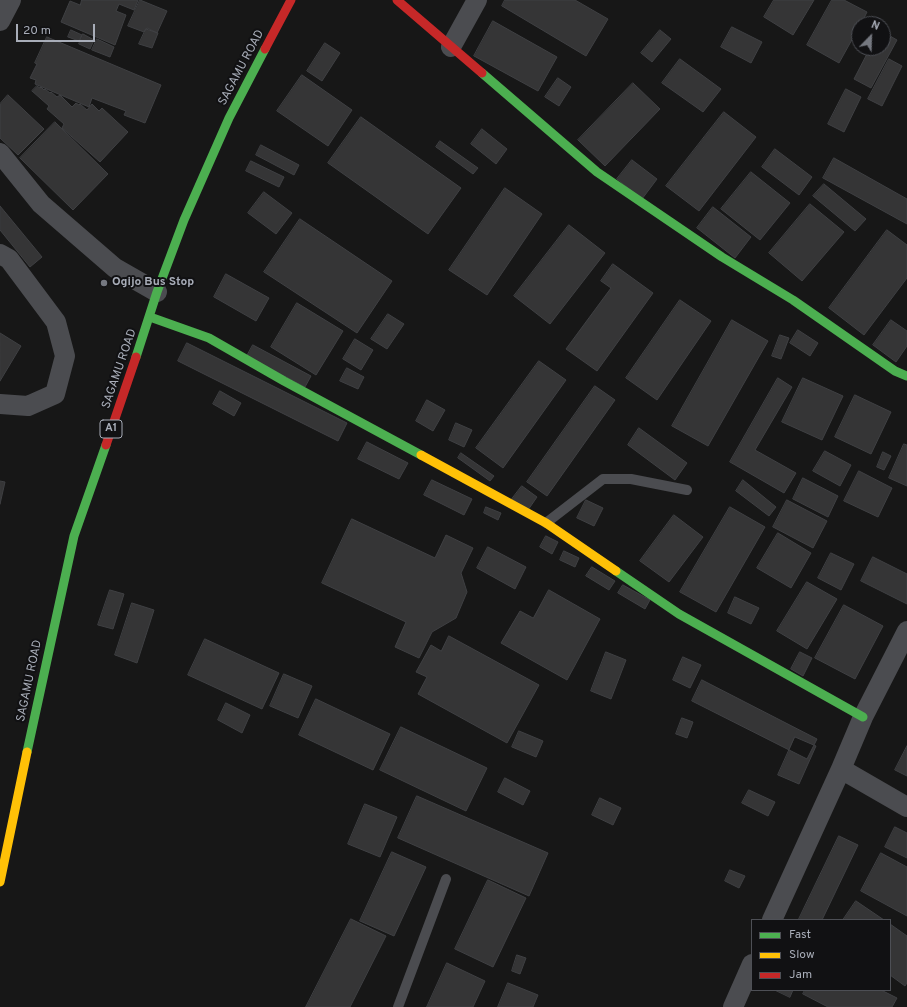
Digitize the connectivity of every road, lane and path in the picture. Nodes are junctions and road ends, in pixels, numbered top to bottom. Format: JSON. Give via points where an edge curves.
{"nodes":[{"id":1,"x":11,"y":0,"type":"edge"},
{"id":2,"x":291,"y":0,"type":"edge"},
{"id":3,"x":397,"y":0,"type":"edge"},
{"id":4,"x":477,"y":0,"type":"edge"},
{"id":5,"x":0,"y":21,"type":"edge"},
{"id":6,"x":451,"y":47,"type":"junction"},
{"id":7,"x":0,"y":153,"type":"edge"},
{"id":8,"x":0,"y":254,"type":"edge"},
{"id":9,"x":157,"y":292,"type":"junction"},
{"id":10,"x":150,"y":316,"type":"junction"},
{"id":11,"x":907,"y":376,"type":"edge"},
{"id":12,"x":0,"y":404,"type":"edge"},
{"id":13,"x":687,"y":490,"type":"dead end"},
{"id":14,"x":546,"y":523,"type":"junction"},
{"id":15,"x":907,"y":631,"type":"edge"},
{"id":16,"x":863,"y":717,"type":"junction"},
{"id":17,"x":841,"y":769,"type":"junction"},
{"id":18,"x":907,"y":807,"type":"edge"},
{"id":19,"x":446,"y":879,"type":"dead end"},
{"id":20,"x":0,"y":882,"type":"edge"},
{"id":21,"x":772,"y":919,"type":"edge"},
{"id":22,"x":751,"y":966,"type":"edge"},
{"id":23,"x":398,"y":1007,"type":"edge"},
{"id":24,"x":733,"y":1007,"type":"edge"}],
"edges":[{"from":1,"to":5,"type":"street"},
{"from":2,"to":9,"type":"main road","name":"SAGAMU ROAD","number":"A1","via":[[229,118],[184,220]]},
{"from":3,"to":6,"type":"main road"},
{"from":4,"to":6,"type":"street"},
{"from":6,"to":11,"type":"main road","via":[[597,172],[722,257],[793,300],[895,371]]},
{"from":7,"to":9,"type":"street","via":[[41,204],[115,268]]},
{"from":8,"to":12,"type":"street","via":[[9,259],[56,322],[65,356],[55,394],[28,406]]},
{"from":9,"to":10,"type":"main road","name":"SAGAMU ROAD","number":"A1"},
{"from":10,"to":14,"type":"main road","via":[[209,338]]},
{"from":10,"to":20,"type":"main road","name":"SAGAMU ROAD","number":"A1","via":[[74,536]]},
{"from":13,"to":14,"type":"lane","via":[[631,479],[603,478]]},
{"from":14,"to":16,"type":"main road","via":[[679,614]]},
{"from":15,"to":16,"type":"street"},
{"from":16,"to":17,"type":"street"},
{"from":17,"to":18,"type":"street"},
{"from":17,"to":21,"type":"street"},
{"from":19,"to":23,"type":"lane"},
{"from":22,"to":24,"type":"street"}]}
